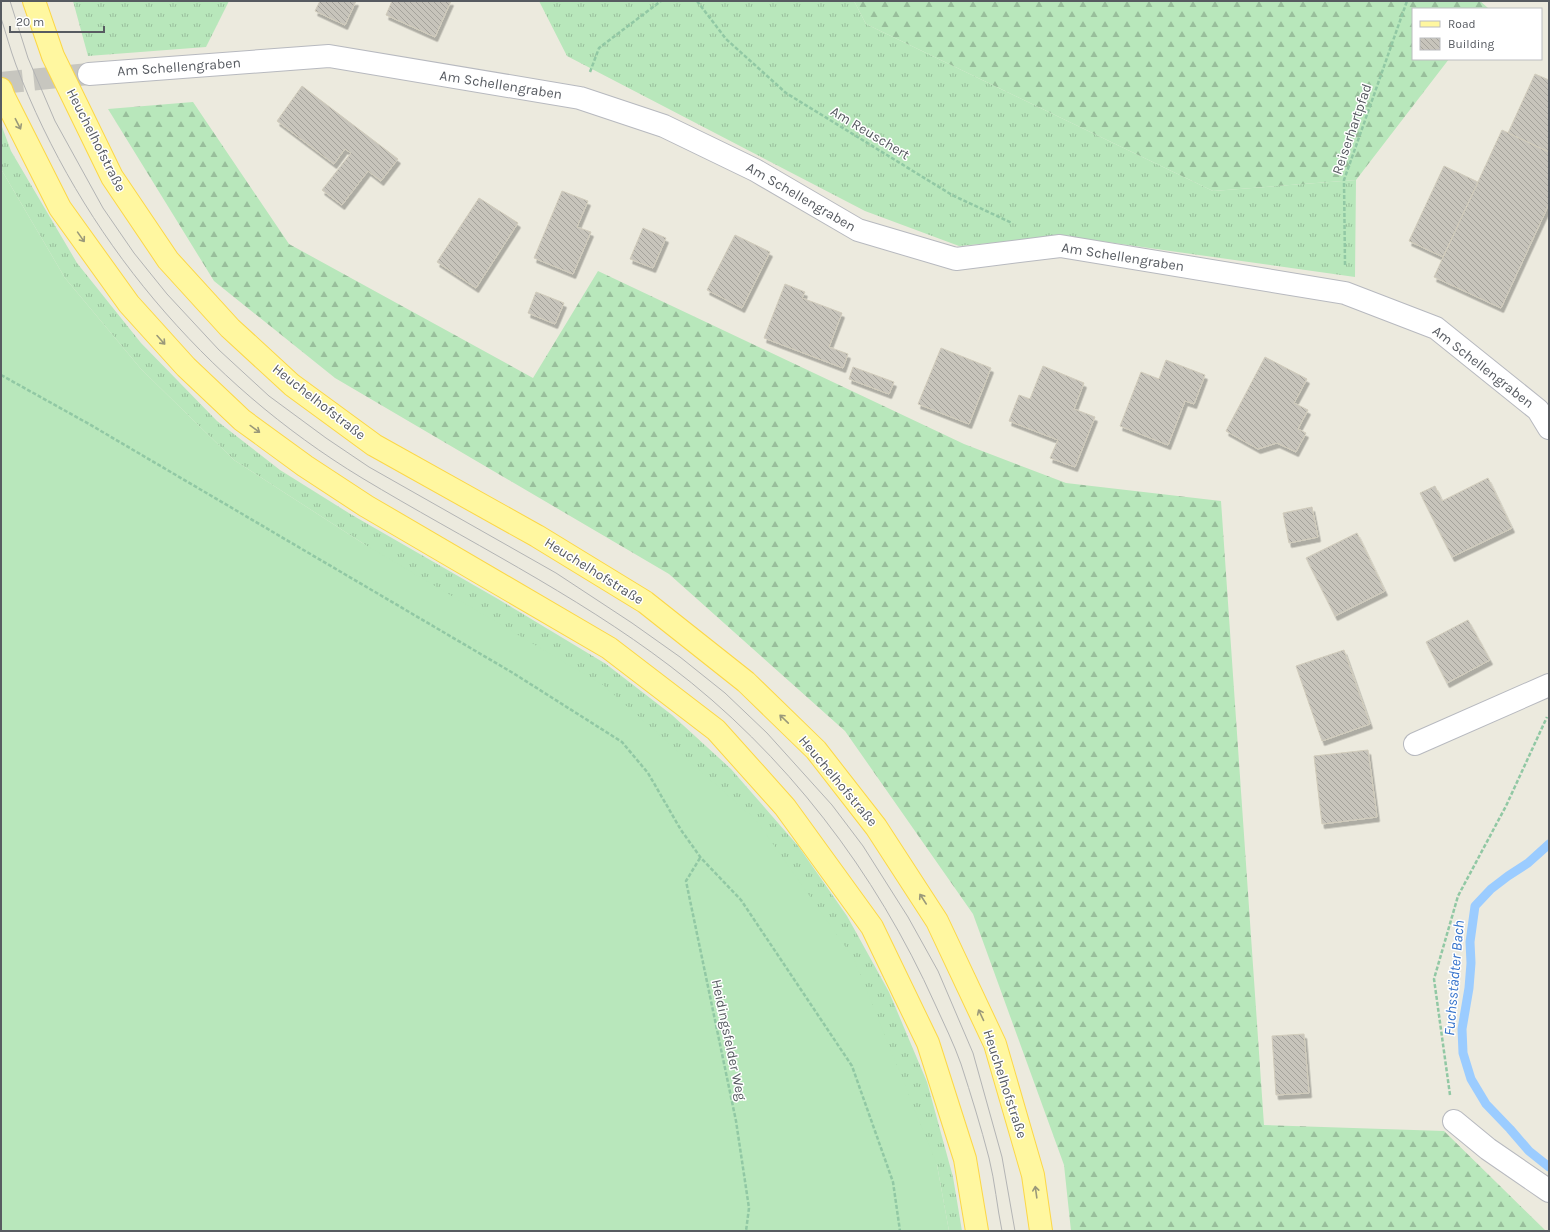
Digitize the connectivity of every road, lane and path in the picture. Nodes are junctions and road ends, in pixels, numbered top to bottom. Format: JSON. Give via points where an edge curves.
{"nodes":[{"id":1,"x":34,"y":1,"type":"edge"},
{"id":2,"x":661,"y":1,"type":"edge"},
{"id":3,"x":697,"y":1,"type":"edge"},
{"id":4,"x":1407,"y":1,"type":"edge"},
{"id":5,"x":599,"y":48,"type":"dead end"},
{"id":6,"x":89,"y":74,"type":"tunnel mouth"},
{"id":7,"x":1,"y":89,"type":"edge"},
{"id":8,"x":1016,"y":225,"type":"dead end"},
{"id":9,"x":1345,"y":293,"type":"junction"},
{"id":10,"x":1,"y":375,"type":"edge"},
{"id":11,"x":1549,"y":428,"type":"edge"},
{"id":12,"x":1549,"y":685,"type":"edge"},
{"id":13,"x":1549,"y":712,"type":"edge"},
{"id":14,"x":1415,"y":744,"type":"dead end"},
{"id":15,"x":700,"y":858,"type":"junction"},
{"id":16,"x":1454,"y":1121,"type":"joint"},
{"id":17,"x":1549,"y":1191,"type":"edge"},
{"id":18,"x":746,"y":1231,"type":"edge"},
{"id":19,"x":900,"y":1231,"type":"edge"},
{"id":20,"x":977,"y":1231,"type":"edge"},
{"id":21,"x":1041,"y":1231,"type":"edge"}],
"edges":[{"from":21,"to":1,"type":"main road","name":"Heuchelhofstraße","one_way":true,"via":[[1034,1175],[995,1044],[938,920],[876,827],[816,750],[746,682],[645,602],[537,536],[374,445],[292,385],[230,328],[168,260],[112,177],[53,56]]},
{"from":2,"to":5,"type":"path"},
{"from":3,"to":8,"type":"path","name":"Am Reuschert","via":[[726,39],[786,93],[952,195]]},
{"from":4,"to":9,"type":"path","name":"Reiserhartpfad","via":[[1344,180]]},
{"from":6,"to":9,"type":"street","name":"Am Schellengraben","via":[[329,56],[580,98],[664,126],[755,170],[858,230],[956,259],[1060,246]]},
{"from":7,"to":20,"type":"main road","one_way":true,"via":[[60,208],[129,304],[186,367],[242,420],[366,506],[609,648],[716,730],[785,807],[872,927],[928,1043],[965,1159]]},
{"from":9,"to":11,"type":"street","name":"Am Schellengraben","via":[[1436,328],[1538,410]]},
{"from":10,"to":15,"type":"path","via":[[96,428],[513,674],[622,742],[648,772]]},
{"from":12,"to":14,"type":"street"},
{"from":13,"to":16,"type":"path","via":[[1506,806],[1458,896],[1434,979]]},
{"from":15,"to":18,"type":"path","name":"Heidingsfelder Weg","via":[[686,881],[736,1121],[749,1208]]},
{"from":15,"to":19,"type":"path","via":[[741,900],[852,1066],[893,1182]]},
{"from":16,"to":17,"type":"street"}]}
